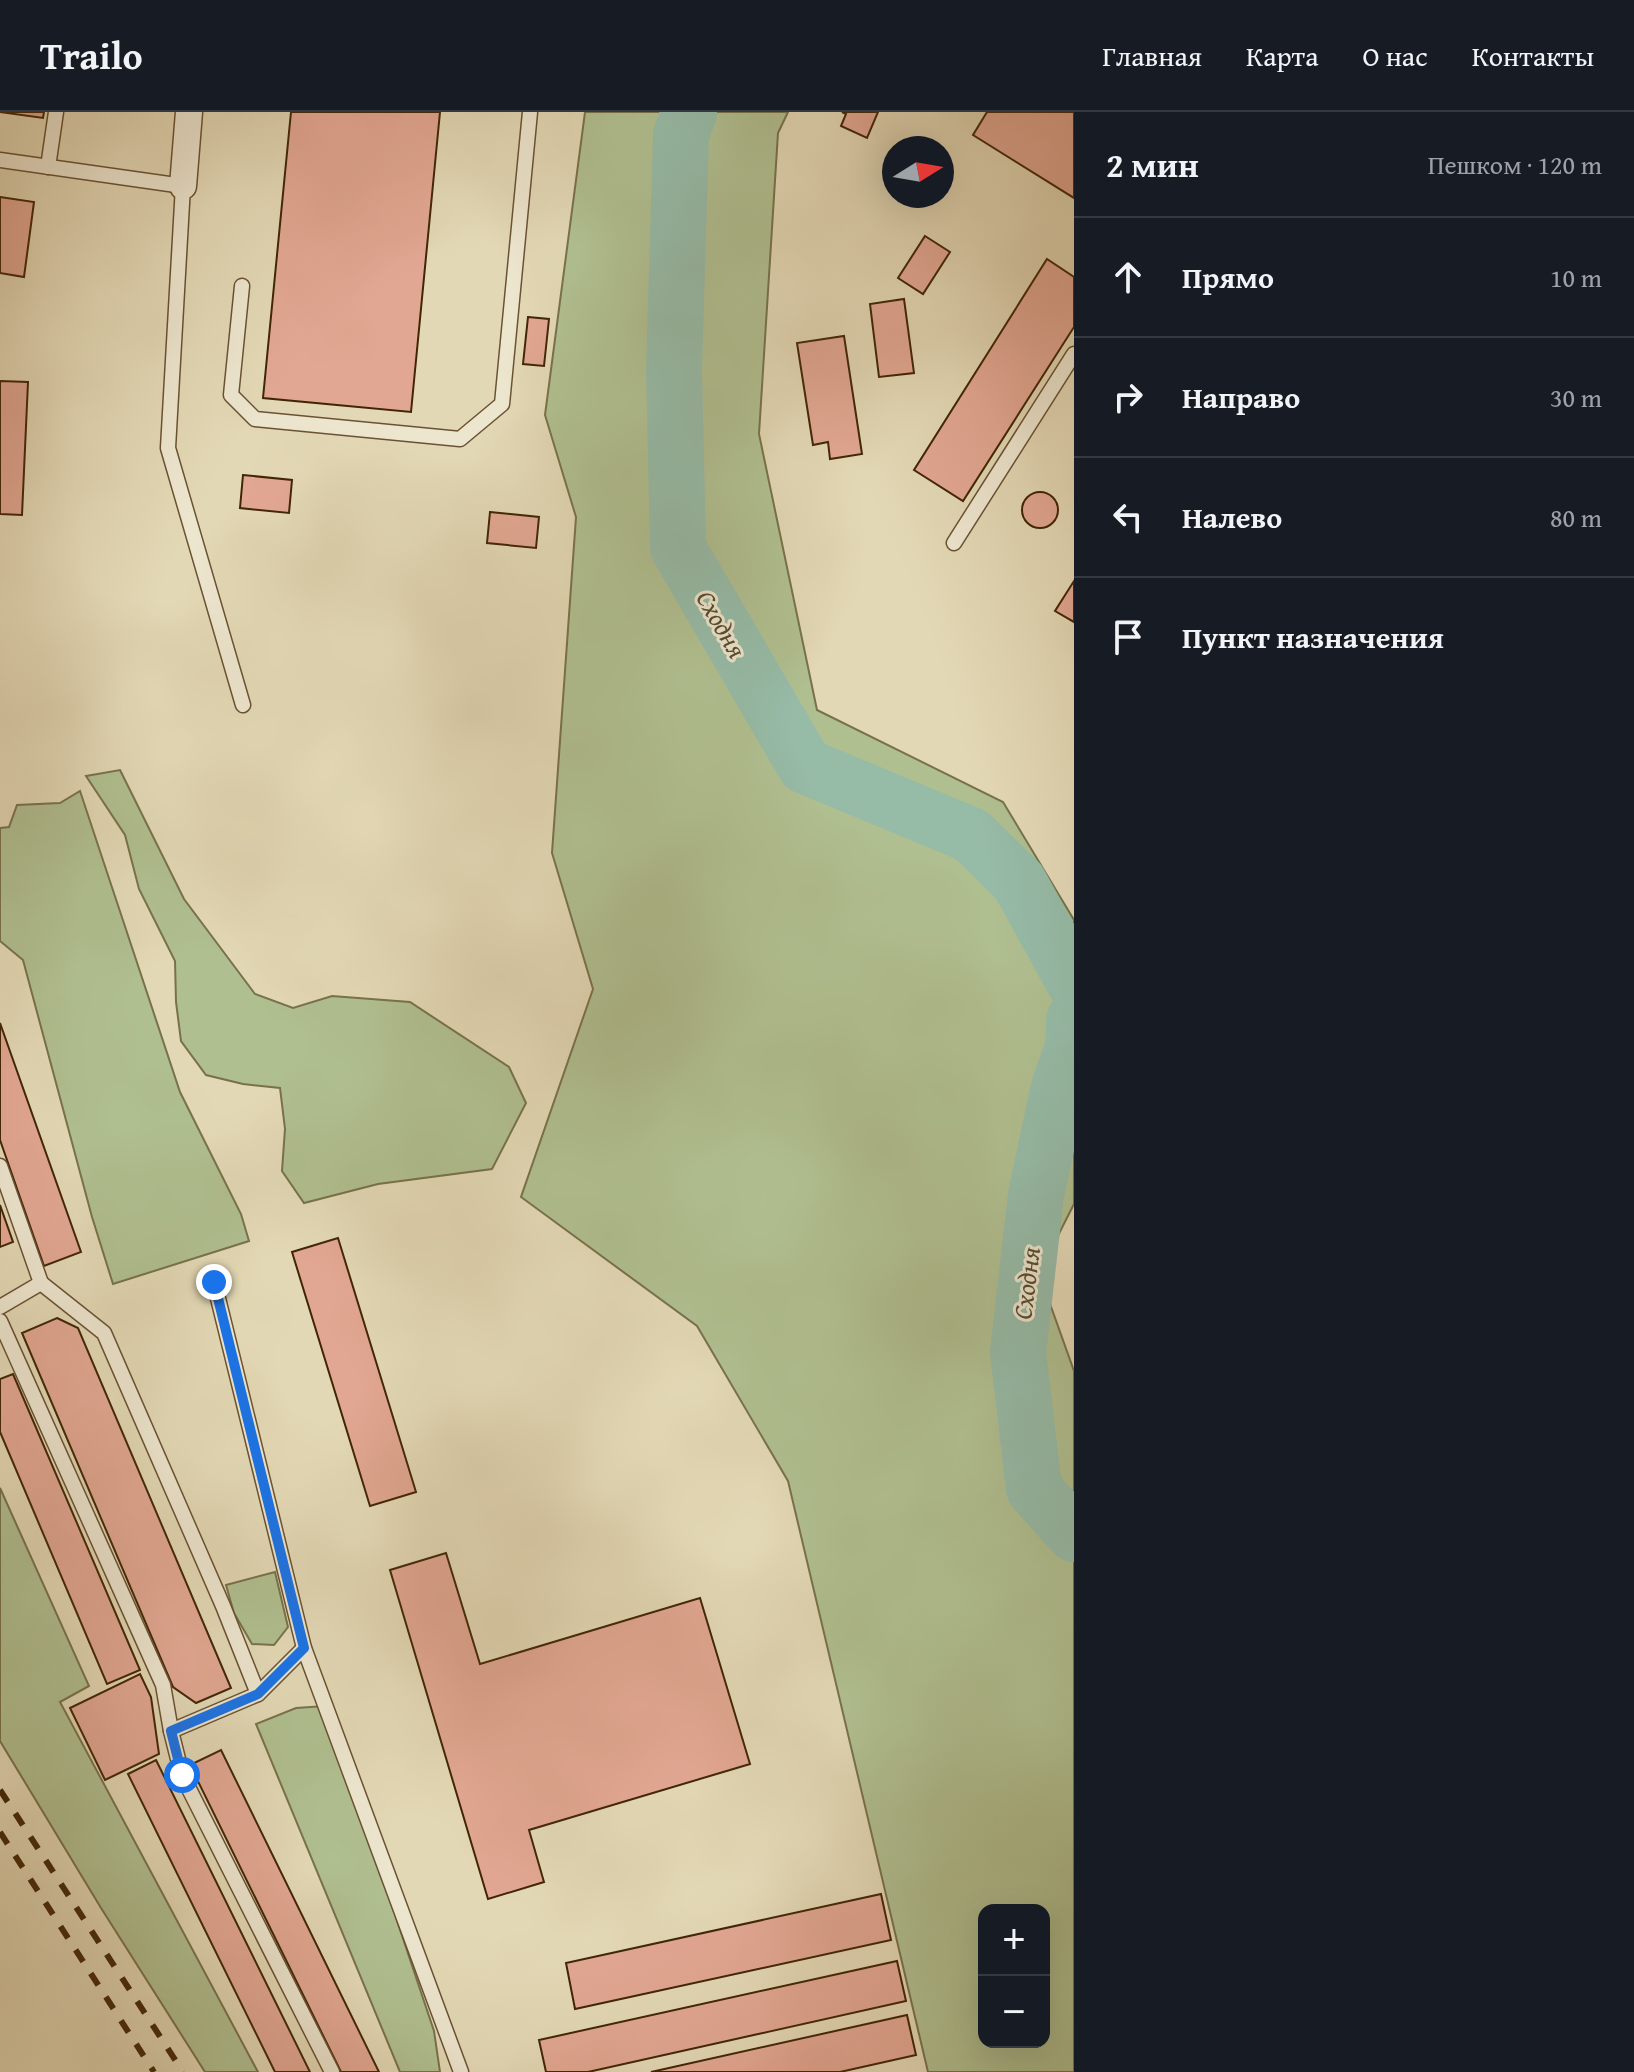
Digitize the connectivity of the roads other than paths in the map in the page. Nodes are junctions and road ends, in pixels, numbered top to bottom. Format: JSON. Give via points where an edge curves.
{"nodes":[{"id":1,"x":56,"y":112,"type":"edge"},
{"id":2,"x":189,"y":112,"type":"edge"},
{"id":3,"x":530,"y":112,"type":"edge"},
{"id":4,"x":0,"y":160,"type":"edge"},
{"id":5,"x":48,"y":167,"type":"junction"},
{"id":6,"x":183,"y":186,"type":"junction"},
{"id":7,"x":242,"y":286,"type":"dead end"},
{"id":8,"x":1074,"y":354,"type":"edge"},
{"id":9,"x":954,"y":543,"type":"dead end"},
{"id":10,"x":243,"y":705,"type":"dead end"},
{"id":11,"x":0,"y":1166,"type":"edge"},
{"id":12,"x":214,"y":1282,"type":"dead end"},
{"id":13,"x":41,"y":1283,"type":"junction"},
{"id":14,"x":0,"y":1307,"type":"edge"},
{"id":15,"x":0,"y":1321,"type":"edge"},
{"id":16,"x":304,"y":1648,"type":"junction"},
{"id":17,"x":258,"y":1694,"type":"junction"},
{"id":18,"x":171,"y":1731,"type":"junction"},
{"id":19,"x":332,"y":2072,"type":"edge"},
{"id":20,"x":461,"y":2072,"type":"edge"}],
"edges":[{"from":1,"to":5,"type":"lane"},
{"from":2,"to":6,"type":"street"},
{"from":3,"to":7,"type":"lane","via":[[502,404],[460,439],[255,419],[231,395]]},
{"from":4,"to":5,"type":"lane"},
{"from":5,"to":6,"type":"lane"},
{"from":6,"to":10,"type":"lane","via":[[168,448]]},
{"from":8,"to":9,"type":"lane"},
{"from":11,"to":13,"type":"lane"},
{"from":12,"to":16,"type":"lane"},
{"from":13,"to":14,"type":"lane"},
{"from":13,"to":17,"type":"lane","via":[[104,1333]]},
{"from":15,"to":18,"type":"lane","via":[[163,1685]]},
{"from":16,"to":17,"type":"lane"},
{"from":16,"to":20,"type":"lane"},
{"from":17,"to":18,"type":"lane"},
{"from":18,"to":19,"type":"lane","via":[[182,1775]]}]}
